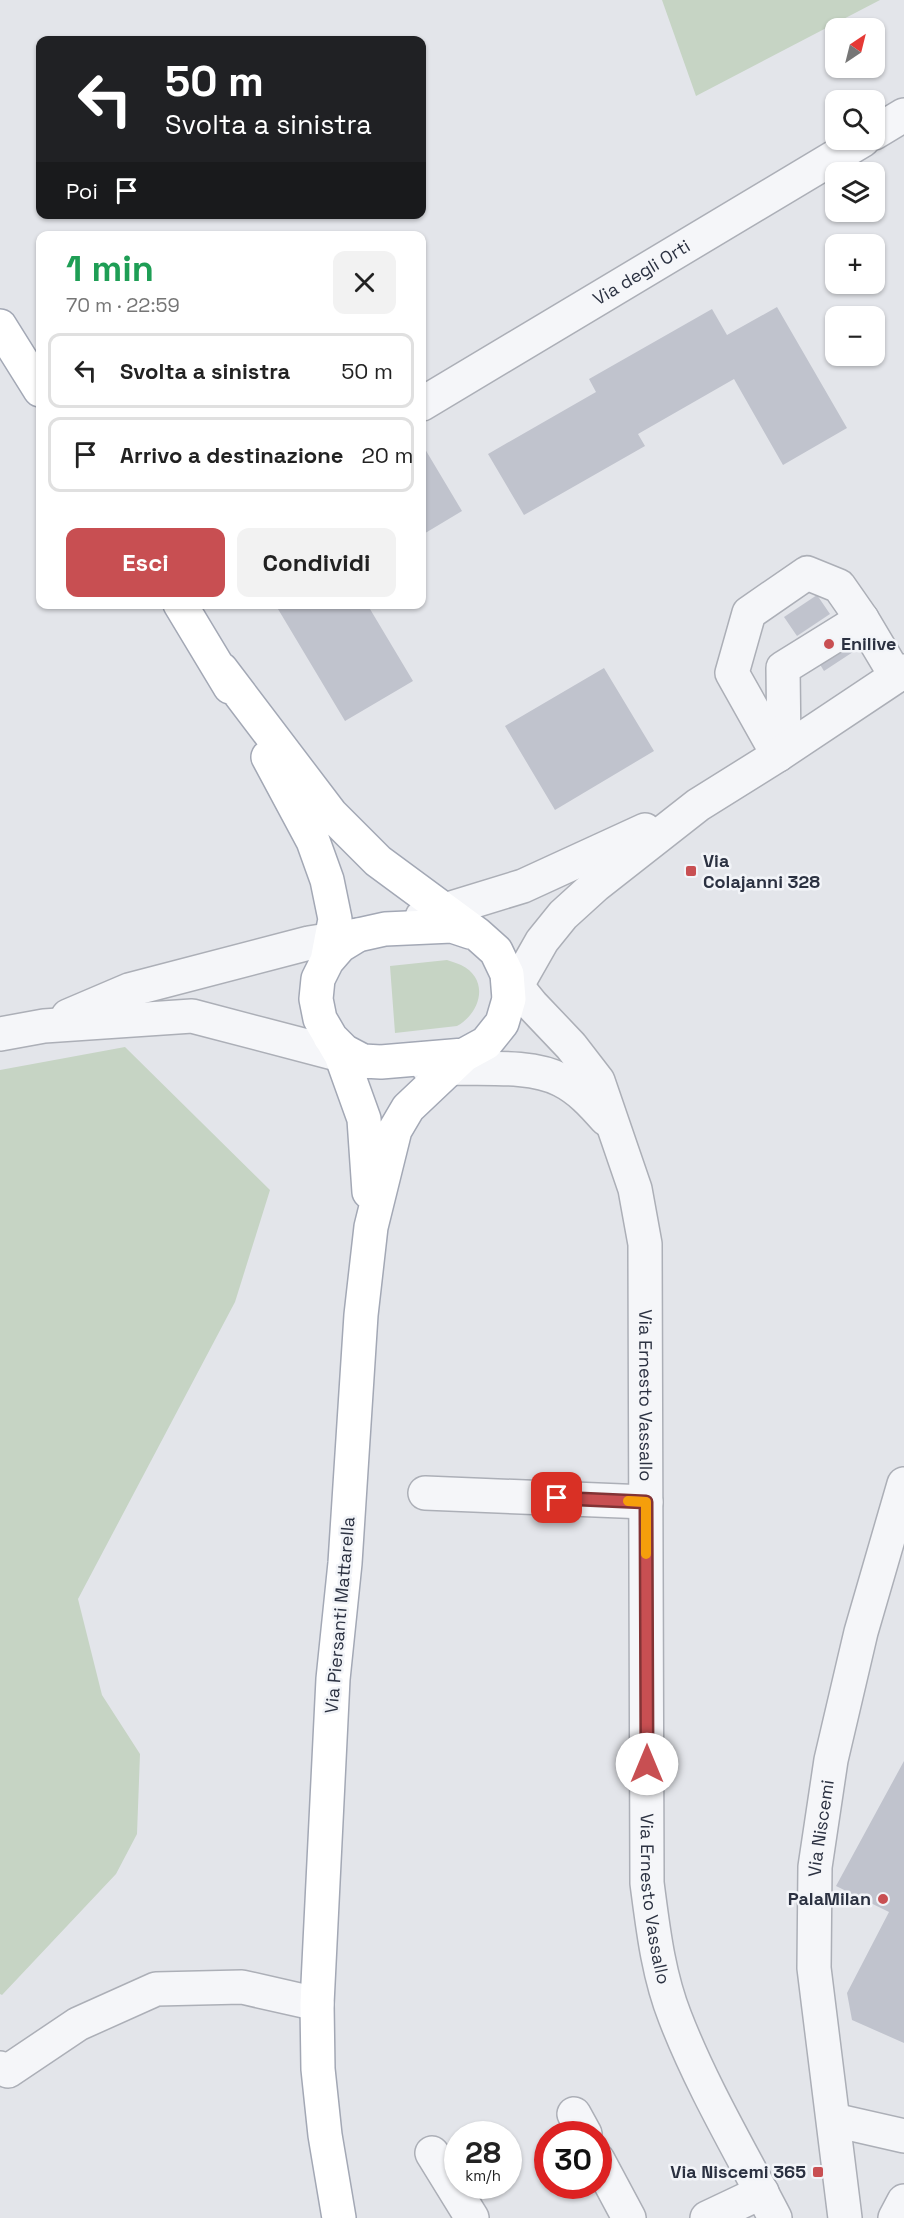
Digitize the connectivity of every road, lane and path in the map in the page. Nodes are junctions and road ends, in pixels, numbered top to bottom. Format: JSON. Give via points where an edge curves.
{"nodes":[{"id":1,"x":904,"y":115,"type":"edge"},
{"id":2,"x":885,"y":126,"type":"edge"},
{"id":3,"x":846,"y":150,"type":"edge"},
{"id":4,"x":0,"y":326,"type":"edge"},
{"id":5,"x":36,"y":384,"type":"edge"},
{"id":6,"x":426,"y":402,"type":"edge"},
{"id":7,"x":187,"y":609,"type":"edge"},
{"id":8,"x":200,"y":619,"type":"edge"},
{"id":9,"x":862,"y":619,"type":"junction"},
{"id":10,"x":221,"y":669,"type":"junction"},
{"id":11,"x":900,"y":673,"type":"edge"},
{"id":12,"x":781,"y":752,"type":"junction"},
{"id":13,"x":698,"y":805,"type":"junction"},
{"id":14,"x":442,"y":910,"type":"junction"},
{"id":15,"x":477,"y":934,"type":"junction"},
{"id":16,"x":350,"y":941,"type":"junction"},
{"id":17,"x":542,"y":941,"type":"junction"},
{"id":18,"x":511,"y":986,"type":"junction"},
{"id":19,"x":44,"y":1026,"type":"junction"},
{"id":20,"x":0,"y":1034,"type":"edge"},
{"id":21,"x":571,"y":1046,"type":"junction"},
{"id":22,"x":354,"y":1054,"type":"junction"},
{"id":23,"x":456,"y":1062,"type":"junction"},
{"id":24,"x":613,"y":1127,"type":"junction"},
{"id":25,"x":371,"y":1227,"type":"junction"},
{"id":26,"x":904,"y":1484,"type":"edge"},
{"id":27,"x":425,"y":1493,"type":"dead end"},
{"id":28,"x":646,"y":1502,"type":"junction"},
{"id":29,"x":317,"y":2004,"type":"junction"},
{"id":30,"x":4,"y":2070,"type":"edge"},
{"id":31,"x":834,"y":2120,"type":"junction"},
{"id":32,"x":904,"y":2136,"type":"edge"},
{"id":33,"x":432,"y":2153,"type":"dead end"},
{"id":34,"x":612,"y":2186,"type":"edge"},
{"id":35,"x":904,"y":2201,"type":"edge"},
{"id":36,"x":768,"y":2205,"type":"edge"},
{"id":37,"x":339,"y":2218,"type":"edge"},
{"id":38,"x":472,"y":2218,"type":"edge"},
{"id":39,"x":629,"y":2218,"type":"edge"},
{"id":40,"x":707,"y":2218,"type":"edge"},
{"id":41,"x":845,"y":2218,"type":"edge"},
{"id":42,"x":895,"y":2218,"type":"edge"}],
"edges":[{"from":1,"to":2,"type":"street"},
{"from":3,"to":6,"type":"street","name":"Via degli Orti"},
{"from":4,"to":5,"type":"main road"},
{"from":7,"to":8,"type":"main road"},
{"from":8,"to":10,"type":"main road"},
{"from":9,"to":11,"type":"street"},
{"from":9,"to":12,"type":"street","via":[[783,668]]},
{"from":9,"to":12,"type":"street","via":[[839,586],[807,573],[749,613],[732,673]]},
{"from":10,"to":14,"type":"main road","via":[[332,814],[378,861]]},
{"from":10,"to":16,"type":"main road","via":[[313,841],[327,880],[334,919]]},
{"from":11,"to":12,"type":"street"},
{"from":12,"to":13,"type":"street"},
{"from":13,"to":14,"type":"street","via":[[523,886]]},
{"from":13,"to":17,"type":"street","via":[[596,885]]},
{"from":14,"to":15,"type":"main road"},
{"from":14,"to":16,"type":"street"},
{"from":15,"to":16,"type":"main road","via":[[452,926]]},
{"from":15,"to":18,"type":"main road","via":[[495,951]]},
{"from":16,"to":19,"type":"street","via":[[129,990]]},
{"from":16,"to":22,"type":"main road","via":[[318,979],[316,999],[320,1019]]},
{"from":17,"to":18,"type":"street"},
{"from":17,"to":21,"type":"street","via":[[544,989]]},
{"from":18,"to":21,"type":"street"},
{"from":18,"to":23,"type":"main road","via":[[497,1030]]},
{"from":19,"to":20,"type":"street"},
{"from":19,"to":22,"type":"street","via":[[192,1016]]},
{"from":21,"to":24,"type":"street","name":"Via Ernesto Vassallo","via":[[598,1081]]},
{"from":22,"to":23,"type":"main road"},
{"from":22,"to":25,"type":"main road","via":[[364,1119]]},
{"from":23,"to":24,"type":"street","via":[[529,1070],[559,1078],[591,1102]]},
{"from":23,"to":25,"type":"main road","via":[[408,1108],[395,1130]]},
{"from":24,"to":28,"type":"street","name":"Via Ernesto Vassallo","via":[[635,1189],[645,1244]]},
{"from":25,"to":29,"type":"main road","name":"Via Piersanti Mattarella","via":[[333,1679]]},
{"from":26,"to":31,"type":"street","name":"Via Niscemi","via":[[858,1643],[831,1760],[815,1867],[814,1968]]},
{"from":27,"to":28,"type":"street"},
{"from":28,"to":36,"type":"street","name":"Via Ernesto Vassallo","via":[[647,1883],[655,1948],[674,2016],[704,2084]]},
{"from":29,"to":30,"type":"street","via":[[242,1987],[156,1989],[78,2024]]},
{"from":29,"to":37,"type":"main road","name":"Via Piersanti Mattarella","via":[[318,2069]]},
{"from":31,"to":32,"type":"street"},
{"from":31,"to":41,"type":"street","name":"Via Niscemi"},
{"from":33,"to":38,"type":"street"},
{"from":34,"to":39,"type":"street"},
{"from":35,"to":42,"type":"street"},
{"from":36,"to":40,"type":"street"}]}
